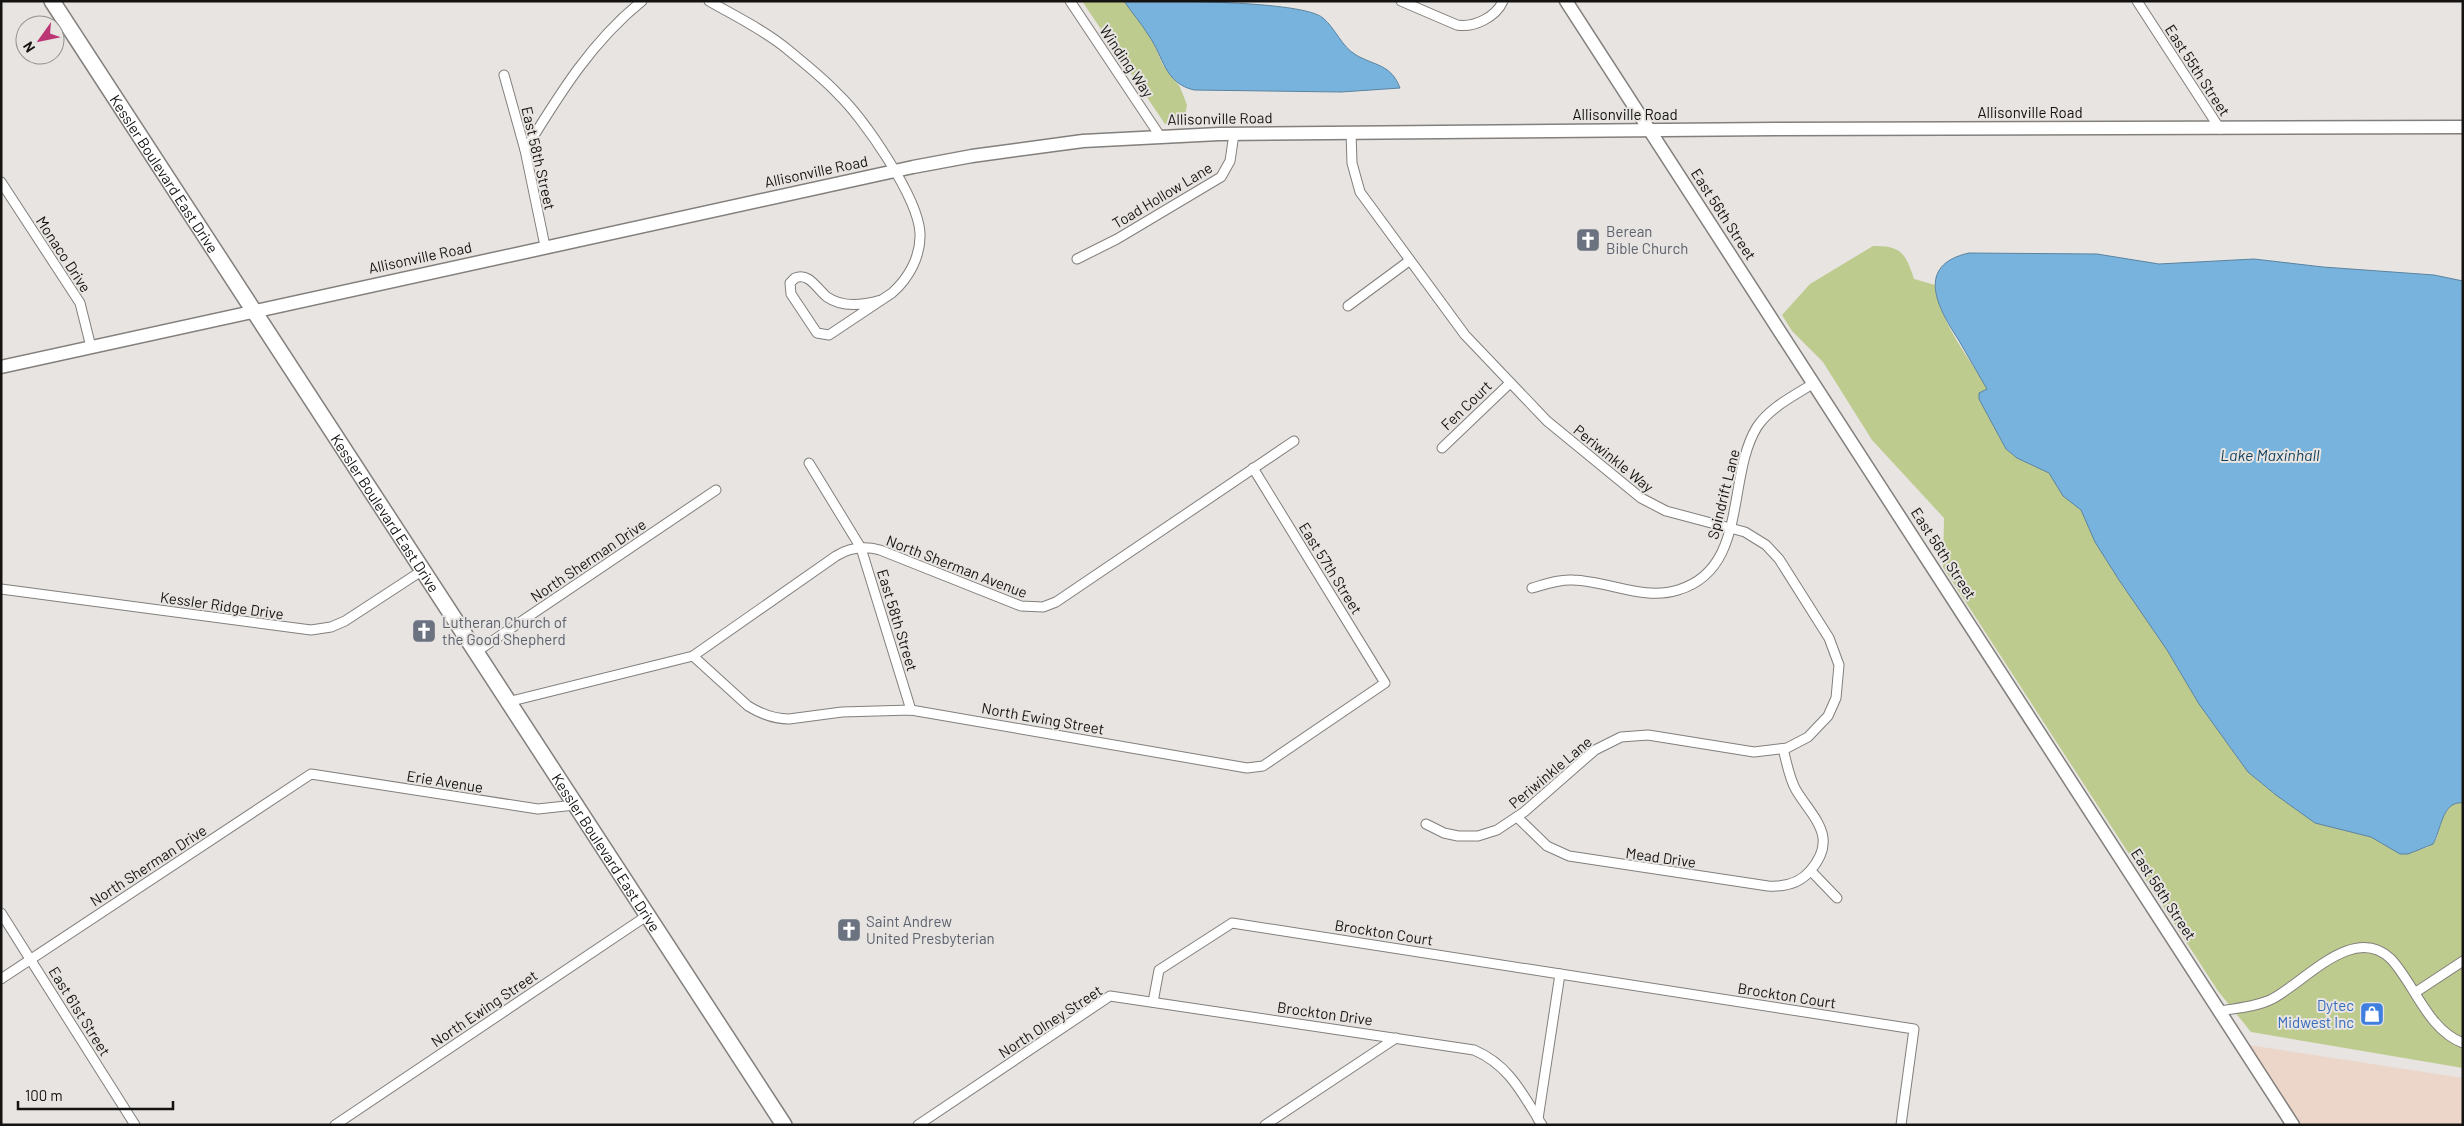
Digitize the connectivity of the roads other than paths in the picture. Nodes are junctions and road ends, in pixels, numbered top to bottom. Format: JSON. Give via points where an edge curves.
{"nodes":[{"id":1,"x":52,"y":1,"type":"edge"},
{"id":2,"x":642,"y":1,"type":"edge"},
{"id":3,"x":709,"y":1,"type":"edge"},
{"id":4,"x":1070,"y":1,"type":"edge"},
{"id":5,"x":1400,"y":1,"type":"edge"},
{"id":6,"x":1503,"y":1,"type":"edge"},
{"id":7,"x":1566,"y":1,"type":"edge"},
{"id":8,"x":2137,"y":1,"type":"edge"},
{"id":9,"x":504,"y":76,"type":"dead end"},
{"id":10,"x":2463,"y":127,"type":"edge"},
{"id":11,"x":2220,"y":129,"type":"junction"},
{"id":12,"x":1651,"y":130,"type":"junction"},
{"id":13,"x":1351,"y":132,"type":"junction"},
{"id":14,"x":1234,"y":134,"type":"junction"},
{"id":15,"x":1160,"y":136,"type":"junction"},
{"id":16,"x":525,"y":150,"type":"junction"},
{"id":17,"x":894,"y":171,"type":"junction"},
{"id":18,"x":1,"y":182,"type":"edge"},
{"id":19,"x":545,"y":246,"type":"junction"},
{"id":20,"x":1077,"y":260,"type":"dead end"},
{"id":21,"x":1409,"y":261,"type":"junction"},
{"id":22,"x":881,"y":300,"type":"junction"},
{"id":23,"x":1348,"y":306,"type":"dead end"},
{"id":24,"x":253,"y":310,"type":"junction"},
{"id":25,"x":91,"y":347,"type":"junction"},
{"id":26,"x":1,"y":367,"type":"edge"},
{"id":27,"x":1510,"y":382,"type":"junction"},
{"id":28,"x":1814,"y":383,"type":"junction"},
{"id":29,"x":1294,"y":441,"type":"dead end"},
{"id":30,"x":1442,"y":448,"type":"dead end"},
{"id":31,"x":809,"y":463,"type":"dead end"},
{"id":32,"x":1253,"y":468,"type":"junction"},
{"id":33,"x":716,"y":490,"type":"dead end"},
{"id":34,"x":1730,"y":528,"type":"junction"},
{"id":35,"x":861,"y":548,"type":"junction"},
{"id":36,"x":423,"y":570,"type":"junction"},
{"id":37,"x":1532,"y":588,"type":"dead end"},
{"id":38,"x":1,"y":590,"type":"edge"},
{"id":39,"x":476,"y":652,"type":"junction"},
{"id":40,"x":693,"y":656,"type":"junction"},
{"id":41,"x":1385,"y":683,"type":"joint"},
{"id":42,"x":508,"y":702,"type":"junction"},
{"id":43,"x":911,"y":710,"type":"junction"},
{"id":44,"x":1784,"y":750,"type":"junction"},
{"id":45,"x":311,"y":774,"type":"joint"},
{"id":46,"x":575,"y":805,"type":"junction"},
{"id":47,"x":1517,"y":817,"type":"junction"},
{"id":48,"x":1426,"y":824,"type":"dead end"},
{"id":49,"x":1811,"y":870,"type":"junction"},
{"id":50,"x":1837,"y":898,"type":"dead end"},
{"id":51,"x":1,"y":913,"type":"edge"},
{"id":52,"x":648,"y":915,"type":"junction"},
{"id":53,"x":30,"y":959,"type":"junction"},
{"id":54,"x":2463,"y":962,"type":"edge"},
{"id":55,"x":1560,"y":974,"type":"junction"},
{"id":56,"x":1,"y":978,"type":"edge"},
{"id":57,"x":2416,"y":992,"type":"junction"},
{"id":58,"x":1153,"y":1002,"type":"junction"},
{"id":59,"x":2220,"y":1011,"type":"junction"},
{"id":60,"x":1396,"y":1038,"type":"junction"},
{"id":61,"x":2463,"y":1044,"type":"edge"},
{"id":62,"x":1540,"y":1122,"type":"edge"},
{"id":63,"x":136,"y":1125,"type":"edge"},
{"id":64,"x":335,"y":1125,"type":"edge"},
{"id":65,"x":784,"y":1125,"type":"edge"},
{"id":66,"x":918,"y":1125,"type":"edge"},
{"id":67,"x":1265,"y":1125,"type":"edge"},
{"id":68,"x":1901,"y":1125,"type":"edge"},
{"id":69,"x":2293,"y":1125,"type":"edge"}],
"edges":[{"from":1,"to":24,"type":"main road","name":"Kessler Boulevard East Drive"},
{"from":2,"to":16,"type":"street","via":[[587,55]]},
{"from":3,"to":17,"type":"street","via":[[786,48],[839,94]]},
{"from":4,"to":15,"type":"street","name":"Winding Way"},
{"from":5,"to":6,"type":"street","via":[[1462,26],[1472,26],[1489,16],[1499,9]]},
{"from":7,"to":12,"type":"main road","name":"East 56th Street"},
{"from":8,"to":11,"type":"street","name":"East 55th Street"},
{"from":9,"to":16,"type":"street","name":"East 58th Street"},
{"from":10,"to":11,"type":"main road","name":"Allisonville Road"},
{"from":11,"to":12,"type":"main road","name":"Allisonville Road"},
{"from":12,"to":13,"type":"main road","name":"Allisonville Road"},
{"from":12,"to":28,"type":"main road","name":"East 56th Street"},
{"from":13,"to":14,"type":"main road","name":"Allisonville Road"},
{"from":13,"to":21,"type":"street","name":"Periwinkle Way","via":[[1352,163],[1358,187]]},
{"from":14,"to":15,"type":"main road","name":"Allisonville Road"},
{"from":14,"to":20,"type":"street","name":"Toad Hollow Lane","via":[[1230,162],[1220,176]]},
{"from":15,"to":17,"type":"main road","name":"Allisonville Road","via":[[1038,146]]},
{"from":16,"to":19,"type":"street","name":"East 58th Street"},
{"from":17,"to":19,"type":"main road","name":"Allisonville Road"},
{"from":17,"to":22,"type":"street","via":[[917,218],[920,243],[908,275],[898,288]]},
{"from":18,"to":25,"type":"street","name":"Monaco Drive","via":[[80,303]]},
{"from":19,"to":24,"type":"main road","name":"Allisonville Road"},
{"from":21,"to":23,"type":"street"},
{"from":21,"to":27,"type":"street","name":"Periwinkle Way","via":[[1457,326]]},
{"from":22,"to":22,"type":"street","via":[[861,304],[837,301],[802,276],[795,278],[790,286],[791,294],[822,336],[829,335]]},
{"from":24,"to":25,"type":"main road","name":"Allisonville Road"},
{"from":24,"to":36,"type":"main road","name":"Kessler Boulevard East Drive"},
{"from":25,"to":26,"type":"main road","name":"Allisonville Road"},
{"from":27,"to":30,"type":"street","name":"Fen Court"},
{"from":27,"to":34,"type":"street","name":"Periwinkle Way","via":[[1547,421],[1641,498],[1666,511]]},
{"from":28,"to":34,"type":"street","name":"Spindrift Lane","via":[[1771,412],[1755,432]]},
{"from":28,"to":59,"type":"main road","name":"East 56th Street"},
{"from":29,"to":32,"type":"street","name":"North Sherman Avenue"},
{"from":31,"to":35,"type":"street","name":"East 58th Street"},
{"from":32,"to":35,"type":"street","name":"North Sherman Avenue","via":[[1043,608],[1020,606],[884,552]]},
{"from":32,"to":41,"type":"street","name":"East 57th Street"},
{"from":33,"to":39,"type":"street","name":"North Sherman Drive"},
{"from":34,"to":37,"type":"street","name":"Spindrift Lane","via":[[1724,549],[1714,566],[1696,582],[1679,590],[1650,593],[1572,580]]},
{"from":34,"to":44,"type":"street","name":"Periwinkle Way","via":[[1754,536],[1773,552],[1830,638],[1839,665],[1836,698],[1828,716],[1808,737]]},
{"from":35,"to":40,"type":"street","name":"North Sherman Avenue","via":[[836,556]]},
{"from":35,"to":43,"type":"street","name":"East 58th Street"},
{"from":36,"to":38,"type":"street","name":"Kessler Ridge Drive","via":[[345,621],[321,630]]},
{"from":36,"to":39,"type":"main road","name":"Kessler Boulevard East Drive"},
{"from":39,"to":42,"type":"main road","name":"Kessler Boulevard East Drive"},
{"from":40,"to":42,"type":"street","name":"North Sherman Avenue"},
{"from":40,"to":43,"type":"street","name":"North Ewing Street","via":[[748,706],[775,718]]},
{"from":41,"to":43,"type":"street","name":"North Ewing Street","via":[[1270,762],[1253,768]]},
{"from":42,"to":46,"type":"main road","name":"Kessler Boulevard East Drive"},
{"from":44,"to":47,"type":"street","name":"Periwinkle Lane","via":[[1754,752],[1648,735],[1622,737],[1595,750]]},
{"from":44,"to":49,"type":"street","via":[[1795,788],[1817,818],[1822,835],[1820,854]]},
{"from":45,"to":46,"type":"street","name":"Erie Avenue","via":[[538,809]]},
{"from":45,"to":53,"type":"street","name":"North Sherman Drive"},
{"from":46,"to":52,"type":"main road","name":"Kessler Boulevard East Drive"},
{"from":47,"to":48,"type":"street","name":"Periwinkle Lane","via":[[1492,832],[1468,837],[1444,833]]},
{"from":47,"to":49,"type":"street","name":"Mead Drive","via":[[1535,837],[1555,851],[1597,861],[1773,886],[1796,882]]},
{"from":49,"to":50,"type":"street"},
{"from":51,"to":53,"type":"street","name":"East 61st Street"},
{"from":52,"to":64,"type":"street","name":"North Ewing Street"},
{"from":52,"to":65,"type":"main road","name":"Kessler Boulevard East Drive"},
{"from":53,"to":56,"type":"street","name":"North Sherman Drive"},
{"from":53,"to":63,"type":"street","name":"East 61st Street"},
{"from":54,"to":57,"type":"street"},
{"from":55,"to":58,"type":"street","name":"Brockton Court","via":[[1232,922],[1159,970]]},
{"from":55,"to":62,"type":"street"},
{"from":55,"to":68,"type":"street","name":"Brockton Court","via":[[1914,1028]]},
{"from":57,"to":59,"type":"street","via":[[2387,955],[2375,948],[2362,946],[2340,954],[2264,1002]]},
{"from":57,"to":61,"type":"street","via":[[2436,1023]]},
{"from":58,"to":60,"type":"street","name":"Brockton Drive"},
{"from":58,"to":66,"type":"street","name":"North Olney Street","via":[[1110,996]]},
{"from":59,"to":69,"type":"main road","name":"East 56th Street"},
{"from":60,"to":62,"type":"street","name":"Brockton Drive","via":[[1473,1050],[1492,1058],[1509,1073]]},
{"from":60,"to":67,"type":"street"}]}
